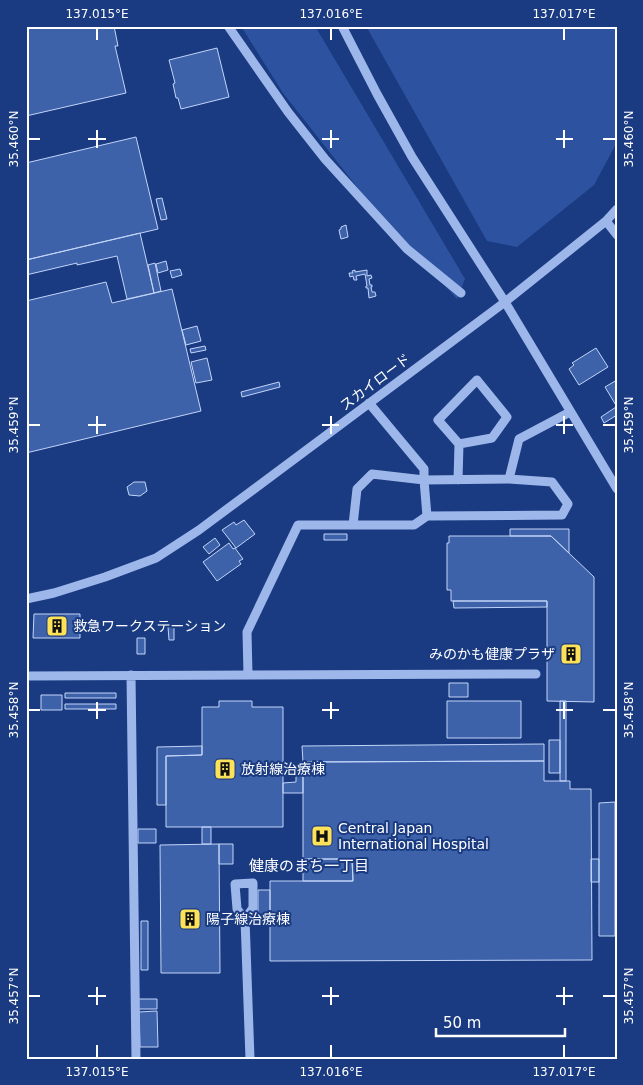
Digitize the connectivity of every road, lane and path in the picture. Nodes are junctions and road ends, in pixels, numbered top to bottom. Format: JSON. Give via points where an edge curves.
{"nodes":[{"id":1,"x":228,"y":26,"type":"edge"},
{"id":2,"x":342,"y":26,"type":"edge"},
{"id":3,"x":617,"y":209,"type":"edge"},
{"id":4,"x":606,"y":221,"type":"junction"},
{"id":5,"x":617,"y":235,"type":"edge"},
{"id":6,"x":461,"y":293,"type":"dead end"},
{"id":7,"x":505,"y":302,"type":"junction"},
{"id":8,"x":369,"y":403,"type":"junction"},
{"id":9,"x":570,"y":412,"type":"junction"},
{"id":10,"x":460,"y":444,"type":"junction"},
{"id":11,"x":509,"y":479,"type":"junction"},
{"id":12,"x":424,"y":480,"type":"junction"},
{"id":13,"x":458,"y":480,"type":"junction"},
{"id":14,"x":617,"y":489,"type":"edge"},
{"id":15,"x":428,"y":516,"type":"junction"},
{"id":16,"x":353,"y":525,"type":"junction"},
{"id":17,"x":26,"y":599,"type":"edge"},
{"id":18,"x":536,"y":674,"type":"dead end"},
{"id":19,"x":131,"y":675,"type":"junction"},
{"id":20,"x":248,"y":675,"type":"junction"},
{"id":21,"x":26,"y":676,"type":"edge"},
{"id":22,"x":245,"y":918,"type":"dead end"},
{"id":23,"x":136,"y":1059,"type":"edge"},
{"id":24,"x":250,"y":1059,"type":"edge"}],
"edges":[{"from":1,"to":6,"type":"street","via":[[325,159],[407,249]]},
{"from":2,"to":7,"type":"street","via":[[412,157]]},
{"from":3,"to":4,"type":"street","name":"スカイロード"},
{"from":4,"to":5,"type":"street"},
{"from":4,"to":7,"type":"street","name":"スカイロード"},
{"from":7,"to":8,"type":"street","name":"スカイロード"},
{"from":7,"to":9,"type":"street"},
{"from":8,"to":12,"type":"street","via":[[424,469]]},
{"from":8,"to":17,"type":"street","name":"スカイロード","via":[[199,530],[156,558],[105,577]]},
{"from":9,"to":11,"type":"street","via":[[519,439]]},
{"from":9,"to":14,"type":"street"},
{"from":10,"to":10,"type":"street","via":[[438,420],[476,380],[507,417],[492,438]]},
{"from":10,"to":13,"type":"street"},
{"from":11,"to":13,"type":"street"},
{"from":11,"to":15,"type":"street","via":[[552,482],[568,504],[562,515]]},
{"from":12,"to":13,"type":"street"},
{"from":12,"to":15,"type":"street"},
{"from":12,"to":16,"type":"street","via":[[372,474],[357,489]]},
{"from":15,"to":16,"type":"street","via":[[414,525]]},
{"from":16,"to":20,"type":"street","via":[[298,525],[247,632]]},
{"from":18,"to":20,"type":"street"},
{"from":19,"to":20,"type":"street"},
{"from":19,"to":21,"type":"street"},
{"from":19,"to":23,"type":"street"},
{"from":22,"to":24,"type":"street"}]}
